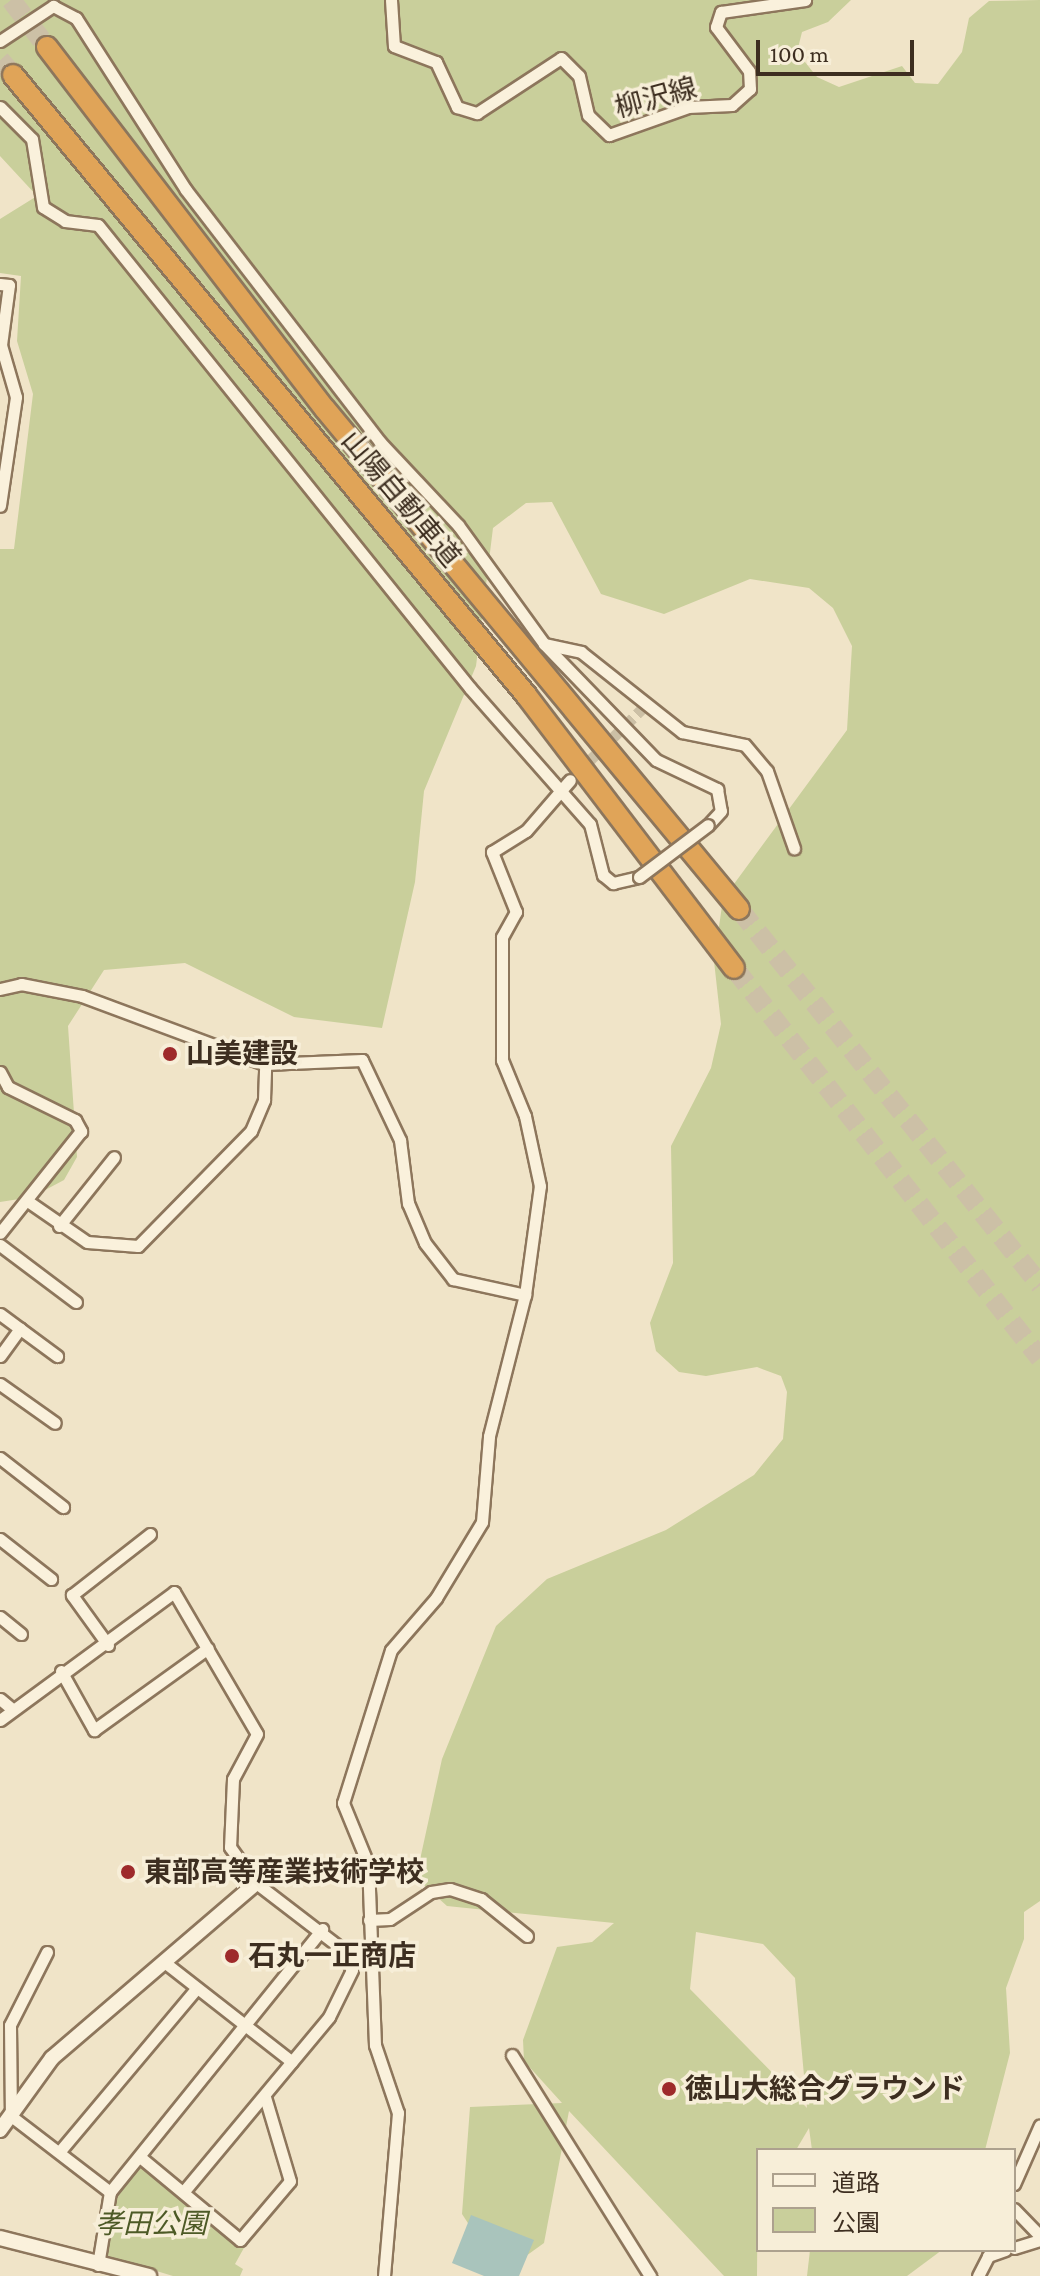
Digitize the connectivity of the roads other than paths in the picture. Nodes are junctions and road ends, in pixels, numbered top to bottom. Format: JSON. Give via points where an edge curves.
{"nodes":[{"id":1,"x":391,"y":0,"type":"edge"},
{"id":2,"x":805,"y":0,"type":"edge"},
{"id":3,"x":0,"y":41,"type":"edge"},
{"id":4,"x":47,"y":47,"type":"tunnel mouth"},
{"id":5,"x":13,"y":75,"type":"tunnel mouth"},
{"id":6,"x":0,"y":107,"type":"edge"},
{"id":7,"x":0,"y":284,"type":"edge"},
{"id":8,"x":0,"y":506,"type":"edge"},
{"id":9,"x":544,"y":644,"type":"junction"},
{"id":10,"x":570,"y":780,"type":"tunnel mouth"},
{"id":11,"x":562,"y":792,"type":"junction"},
{"id":12,"x":794,"y":848,"type":"dead end"},
{"id":13,"x":739,"y":909,"type":"tunnel mouth"},
{"id":14,"x":734,"y":968,"type":"tunnel mouth"},
{"id":15,"x":0,"y":989,"type":"edge"},
{"id":16,"x":265,"y":1064,"type":"junction"},
{"id":17,"x":0,"y":1072,"type":"edge"},
{"id":18,"x":114,"y":1157,"type":"dead end"},
{"id":19,"x":29,"y":1202,"type":"junction"},
{"id":20,"x":59,"y":1226,"type":"junction"},
{"id":21,"x":0,"y":1233,"type":"edge"},
{"id":22,"x":0,"y":1245,"type":"edge"},
{"id":23,"x":525,"y":1295,"type":"junction"},
{"id":24,"x":76,"y":1302,"type":"dead end"},
{"id":25,"x":0,"y":1314,"type":"edge"},
{"id":26,"x":20,"y":1328,"type":"junction"},
{"id":27,"x":0,"y":1356,"type":"edge"},
{"id":28,"x":57,"y":1356,"type":"dead end"},
{"id":29,"x":0,"y":1384,"type":"edge"},
{"id":30,"x":55,"y":1423,"type":"dead end"},
{"id":31,"x":2,"y":1464,"type":"edge"},
{"id":32,"x":63,"y":1507,"type":"dead end"},
{"id":33,"x":150,"y":1534,"type":"dead end"},
{"id":34,"x":0,"y":1539,"type":"edge"},
{"id":35,"x":51,"y":1579,"type":"dead end"},
{"id":36,"x":0,"y":1617,"type":"edge"},
{"id":37,"x":21,"y":1634,"type":"dead end"},
{"id":38,"x":108,"y":1645,"type":"junction"},
{"id":39,"x":208,"y":1648,"type":"junction"},
{"id":40,"x":61,"y":1671,"type":"junction"},
{"id":41,"x":0,"y":1699,"type":"edge"},
{"id":42,"x":12,"y":1709,"type":"junction"},
{"id":43,"x":0,"y":1720,"type":"edge"},
{"id":44,"x":256,"y":1883,"type":"junction"},
{"id":45,"x":369,"y":1920,"type":"junction"},
{"id":46,"x":322,"y":1929,"type":"junction"},
{"id":47,"x":527,"y":1936,"type":"dead end"},
{"id":48,"x":47,"y":1952,"type":"dead end"},
{"id":49,"x":168,"y":1965,"type":"junction"},
{"id":50,"x":196,"y":1989,"type":"junction"},
{"id":51,"x":246,"y":2027,"type":"junction"},
{"id":52,"x":512,"y":2055,"type":"dead end"},
{"id":53,"x":292,"y":2062,"type":"junction"},
{"id":54,"x":265,"y":2097,"type":"junction"},
{"id":55,"x":11,"y":2116,"type":"junction"},
{"id":56,"x":1040,"y":2125,"type":"edge"},
{"id":57,"x":0,"y":2130,"type":"edge"},
{"id":58,"x":60,"y":2151,"type":"junction"},
{"id":59,"x":140,"y":2157,"type":"junction"},
{"id":60,"x":1016,"y":2179,"type":"edge"},
{"id":61,"x":185,"y":2190,"type":"junction"},
{"id":62,"x":110,"y":2192,"type":"junction"},
{"id":63,"x":1016,"y":2211,"type":"edge"},
{"id":64,"x":0,"y":2238,"type":"edge"},
{"id":65,"x":1040,"y":2238,"type":"edge"},
{"id":66,"x":1016,"y":2247,"type":"edge"},
{"id":67,"x":999,"y":2252,"type":"edge"},
{"id":68,"x":98,"y":2265,"type":"junction"},
{"id":69,"x":149,"y":2276,"type":"edge"},
{"id":70,"x":384,"y":2276,"type":"edge"},
{"id":71,"x":650,"y":2276,"type":"edge"},
{"id":72,"x":978,"y":2276,"type":"edge"}],
"edges":[{"from":1,"to":2,"type":"street","name":"柳沢線","via":[[394,46],[436,62],[457,107],[477,113],[561,58],[579,76],[588,115],[609,135],[688,107],[732,105],[750,89],[749,71],[716,27],[721,12]]},
{"from":3,"to":9,"type":"street","via":[[53,6],[76,18],[186,190],[371,430],[458,525]]},
{"from":4,"to":13,"type":"highway","name":"山陽自動車道","via":[[325,409]]},
{"from":5,"to":14,"type":"highway","name":"山陽自動車道","via":[[526,695]]},
{"from":6,"to":11,"type":"street","via":[[32,139],[43,207],[65,221],[98,225],[470,688]]},
{"from":7,"to":8,"type":"street","via":[[9,285],[1,345],[16,397]]},
{"from":9,"to":11,"type":"street","bridge":true,"via":[[656,760],[717,789],[721,811],[639,877],[613,883],[603,875],[590,824]]},
{"from":9,"to":12,"type":"street","via":[[581,652],[682,732],[731,739],[756,754]]},
{"from":10,"to":11,"type":"street"},
{"from":11,"to":23,"type":"street","via":[[526,831],[492,852],[516,912],[502,937],[502,1060],[525,1116],[540,1186]]},
{"from":15,"to":16,"type":"street","via":[[21,984],[82,996]]},
{"from":16,"to":20,"type":"street","via":[[264,1100],[251,1131],[138,1246],[105,1247]]},
{"from":16,"to":23,"type":"street","via":[[362,1060],[400,1140],[408,1203],[425,1243],[453,1279]]},
{"from":17,"to":19,"type":"street","via":[[8,1087],[75,1120],[81,1131]]},
{"from":18,"to":20,"type":"street"},
{"from":19,"to":20,"type":"street"},
{"from":19,"to":21,"type":"street"},
{"from":22,"to":24,"type":"street"},
{"from":23,"to":45,"type":"street","via":[[489,1436],[479,1531],[391,1650],[346,1788],[345,1818],[368,1864]]},
{"from":25,"to":26,"type":"street"},
{"from":26,"to":27,"type":"street"},
{"from":26,"to":28,"type":"street"},
{"from":29,"to":30,"type":"street"},
{"from":31,"to":32,"type":"street"},
{"from":33,"to":38,"type":"street","via":[[72,1595]]},
{"from":34,"to":35,"type":"street"},
{"from":36,"to":37,"type":"street"},
{"from":38,"to":39,"type":"street","via":[[174,1592]]},
{"from":38,"to":40,"type":"street"},
{"from":39,"to":40,"type":"street","via":[[94,1730]]},
{"from":39,"to":44,"type":"street","via":[[257,1734],[233,1779],[228,1812],[230,1847]]},
{"from":40,"to":42,"type":"street"},
{"from":41,"to":42,"type":"street"},
{"from":42,"to":43,"type":"street"},
{"from":44,"to":46,"type":"street"},
{"from":44,"to":49,"type":"street"},
{"from":45,"to":47,"type":"street","via":[[390,1919],[431,1892],[450,1889],[481,1899]]},
{"from":45,"to":70,"type":"street","via":[[375,2045],[398,2113]]},
{"from":46,"to":51,"type":"street"},
{"from":46,"to":53,"type":"street","via":[[342,1949],[350,1978]]},
{"from":48,"to":55,"type":"street","via":[[10,2025]]},
{"from":49,"to":50,"type":"street"},
{"from":49,"to":55,"type":"street","via":[[52,2058]]},
{"from":50,"to":51,"type":"street"},
{"from":50,"to":58,"type":"street"},
{"from":51,"to":53,"type":"street"},
{"from":51,"to":59,"type":"street"},
{"from":52,"to":71,"type":"street"},
{"from":53,"to":54,"type":"street"},
{"from":54,"to":61,"type":"street"},
{"from":54,"to":61,"type":"street","via":[[290,2181],[240,2240]]},
{"from":55,"to":57,"type":"street"},
{"from":55,"to":58,"type":"street"},
{"from":56,"to":60,"type":"street"},
{"from":58,"to":62,"type":"street"},
{"from":59,"to":61,"type":"street"},
{"from":59,"to":62,"type":"street"},
{"from":62,"to":68,"type":"street"},
{"from":63,"to":65,"type":"street"},
{"from":64,"to":68,"type":"street"},
{"from":65,"to":66,"type":"street"},
{"from":67,"to":72,"type":"street","via":[[988,2256]]},
{"from":68,"to":69,"type":"street"}]}
